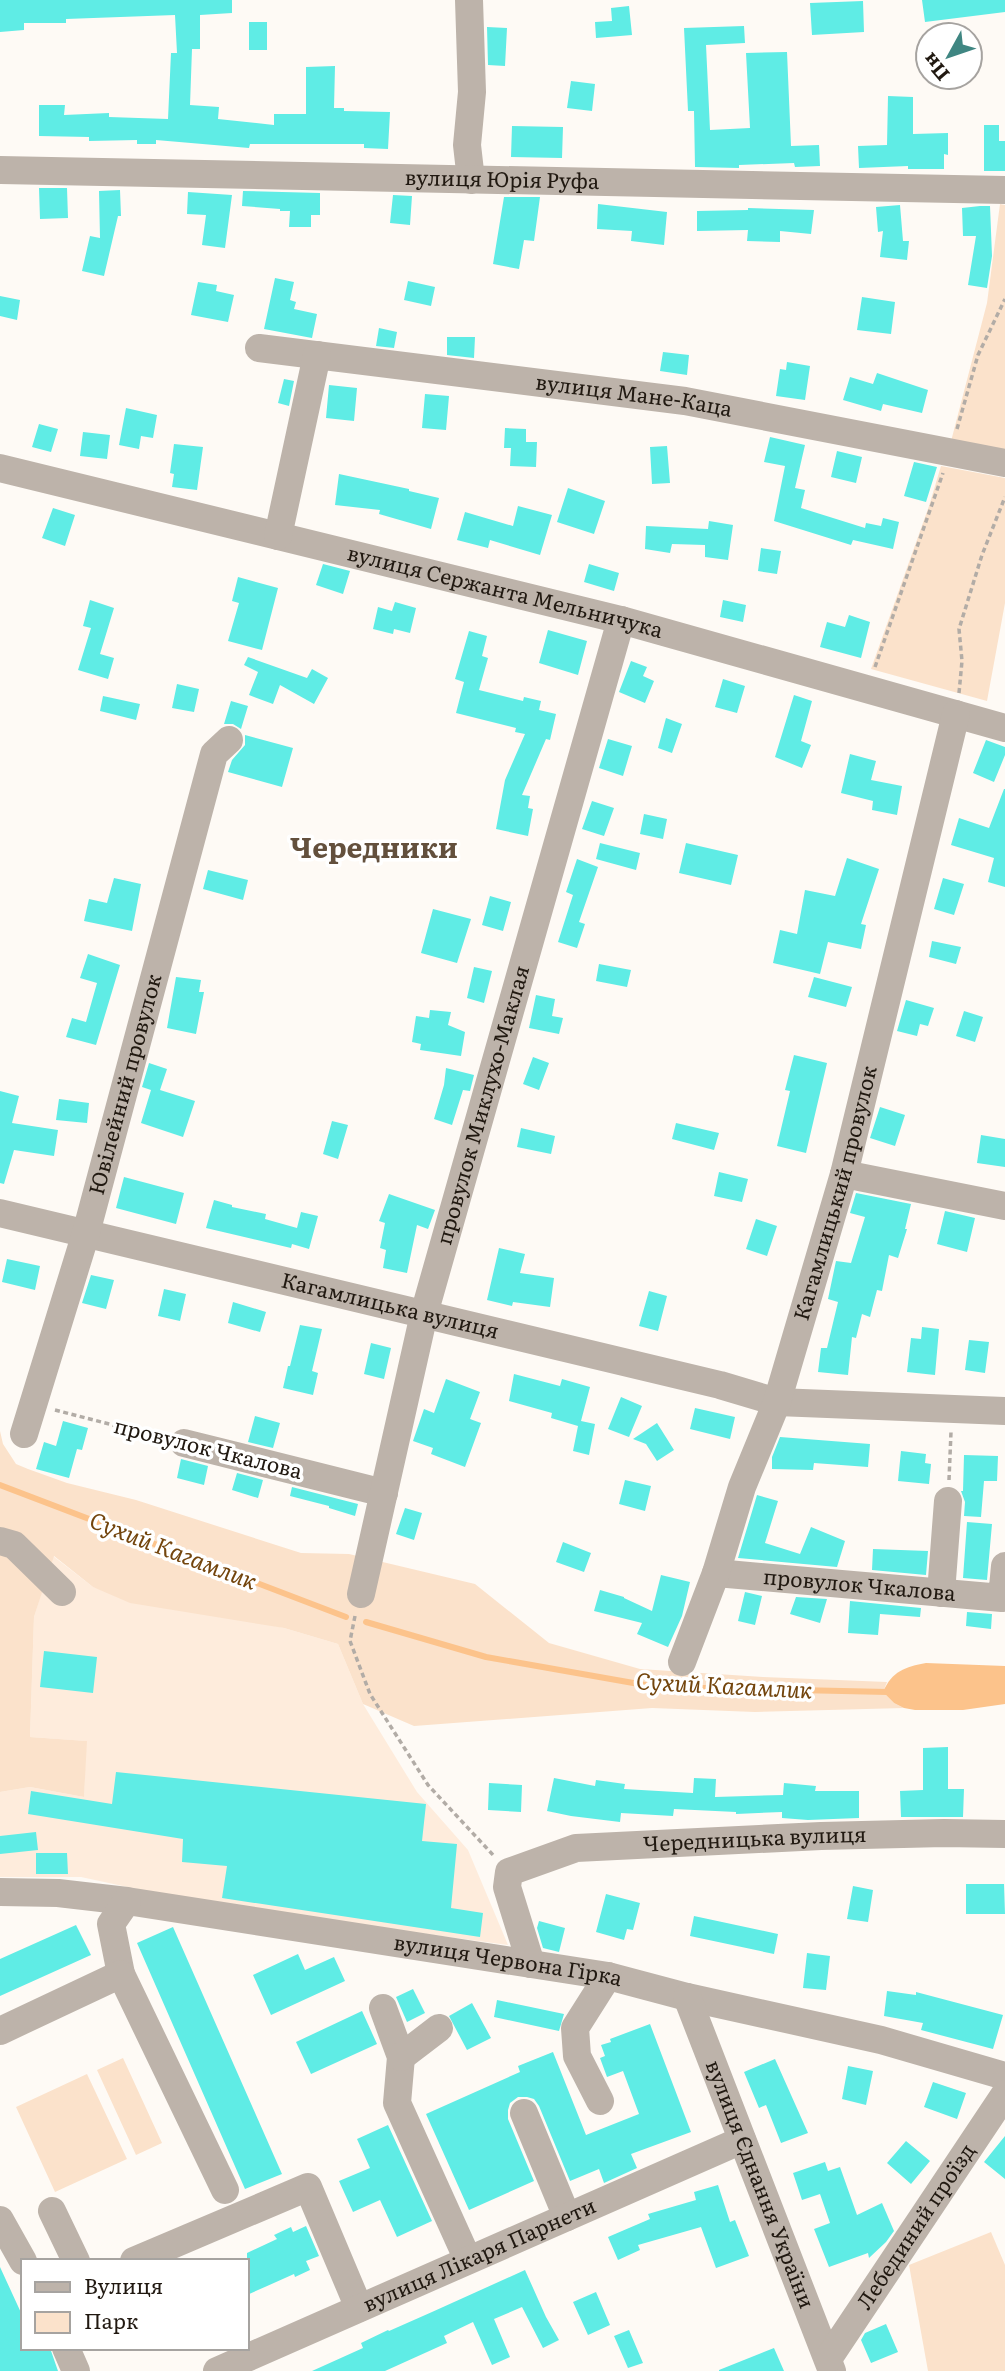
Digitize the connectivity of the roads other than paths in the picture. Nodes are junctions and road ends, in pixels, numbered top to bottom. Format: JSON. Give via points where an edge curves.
{"nodes":[{"id":1,"x":469,"y":0,"type":"edge"},
{"id":2,"x":0,"y":170,"type":"edge"},
{"id":3,"x":471,"y":180,"type":"junction"},
{"id":4,"x":1005,"y":190,"type":"edge"},
{"id":5,"x":259,"y":348,"type":"dead end"},
{"id":6,"x":317,"y":355,"type":"junction"},
{"id":7,"x":1005,"y":463,"type":"edge"},
{"id":8,"x":0,"y":468,"type":"edge"},
{"id":9,"x":278,"y":536,"type":"junction"},
{"id":10,"x":621,"y":620,"type":"junction"},
{"id":11,"x":956,"y":714,"type":"junction"},
{"id":12,"x":1005,"y":728,"type":"edge"},
{"id":13,"x":229,"y":740,"type":"dead end"},
{"id":14,"x":844,"y":1174,"type":"junction"},
{"id":15,"x":1005,"y":1206,"type":"edge"},
{"id":16,"x":0,"y":1213,"type":"edge"},
{"id":17,"x":86,"y":1233,"type":"junction"},
{"id":18,"x":424,"y":1314,"type":"junction"},
{"id":19,"x":777,"y":1402,"type":"junction"},
{"id":20,"x":1005,"y":1412,"type":"edge"},
{"id":21,"x":24,"y":1434,"type":"dead end"},
{"id":22,"x":184,"y":1443,"type":"road end"},
{"id":23,"x":384,"y":1493,"type":"junction"},
{"id":24,"x":948,"y":1501,"type":"road end"},
{"id":25,"x":0,"y":1541,"type":"edge"},
{"id":26,"x":1005,"y":1566,"type":"edge"},
{"id":27,"x":716,"y":1573,"type":"junction"},
{"id":28,"x":62,"y":1592,"type":"dead end"},
{"id":29,"x":941,"y":1593,"type":"junction"},
{"id":30,"x":361,"y":1594,"type":"dead end"},
{"id":31,"x":682,"y":1662,"type":"dead end"},
{"id":32,"x":1005,"y":1834,"type":"edge"},
{"id":33,"x":0,"y":1892,"type":"edge"},
{"id":34,"x":127,"y":1901,"type":"junction"},
{"id":35,"x":531,"y":1964,"type":"junction"},
{"id":36,"x":121,"y":1975,"type":"junction"},
{"id":37,"x":608,"y":1976,"type":"junction"},
{"id":38,"x":687,"y":1997,"type":"junction"},
{"id":39,"x":383,"y":2008,"type":"dead end"},
{"id":40,"x":439,"y":2028,"type":"dead end"},
{"id":41,"x":0,"y":2031,"type":"edge"},
{"id":42,"x":401,"y":2057,"type":"junction"},
{"id":43,"x":1005,"y":2076,"type":"edge"},
{"id":44,"x":1005,"y":2094,"type":"edge"},
{"id":45,"x":600,"y":2101,"type":"dead end"},
{"id":46,"x":524,"y":2113,"type":"dead end"},
{"id":47,"x":742,"y":2140,"type":"junction"},
{"id":48,"x":225,"y":2190,"type":"dead end"},
{"id":49,"x":52,"y":2211,"type":"dead end"},
{"id":50,"x":567,"y":2217,"type":"junction"},
{"id":51,"x":0,"y":2220,"type":"edge"},
{"id":52,"x":22,"y":2259,"type":"edge"},
{"id":53,"x":75,"y":2259,"type":"edge"},
{"id":54,"x":139,"y":2259,"type":"edge"},
{"id":55,"x":468,"y":2260,"type":"junction"},
{"id":56,"x":359,"y":2308,"type":"junction"},
{"id":57,"x":67,"y":2350,"type":"edge"},
{"id":58,"x":830,"y":2365,"type":"edge"},
{"id":59,"x":76,"y":2371,"type":"edge"},
{"id":60,"x":217,"y":2371,"type":"edge"}],
"edges":[{"from":1,"to":3,"type":"street","via":[[472,92],[467,145]]},
{"from":2,"to":3,"type":"street","name":"вулиця Юрія Руфа"},
{"from":3,"to":4,"type":"street","name":"вулиця Юрія Руфа"},
{"from":5,"to":6,"type":"street","name":"вулиця Мане-Каца"},
{"from":6,"to":7,"type":"street","name":"вулиця Мане-Каца","via":[[685,401]]},
{"from":6,"to":9,"type":"street"},
{"from":8,"to":9,"type":"street","name":"вулиця Сержанта Мельничука"},
{"from":9,"to":10,"type":"street","name":"вулиця Сержанта Мельничука"},
{"from":10,"to":11,"type":"street","name":"вулиця Сержанта Мельничука"},
{"from":10,"to":18,"type":"street","name":"провулок Миклухо-Маклая"},
{"from":11,"to":12,"type":"street","name":"вулиця Сержанта Мельничука"},
{"from":11,"to":14,"type":"street","name":"Кагамлицький провулок"},
{"from":13,"to":17,"type":"street","name":"Ювілейний провулок","via":[[214,754]]},
{"from":14,"to":15,"type":"street"},
{"from":14,"to":19,"type":"street","name":"Кагамлицький провулок"},
{"from":16,"to":17,"type":"street","name":"Кагамлицька вулиця"},
{"from":17,"to":18,"type":"street","name":"Кагамлицька вулиця"},
{"from":17,"to":21,"type":"street","name":"Ювілейний провулок"},
{"from":18,"to":19,"type":"street","name":"Кагамлицька вулиця"},
{"from":18,"to":23,"type":"street","name":"провулок Миклухо-Маклая"},
{"from":19,"to":20,"type":"street","name":"Кагамлицька вулиця"},
{"from":19,"to":27,"type":"street","name":"Кагамлицький провулок"},
{"from":22,"to":23,"type":"street","name":"провулок Чкалова"},
{"from":23,"to":30,"type":"street","name":"провулок Миклухо-Маклая"},
{"from":24,"to":29,"type":"street"},
{"from":25,"to":28,"type":"street","via":[[14,1545]]},
{"from":26,"to":29,"type":"street","name":"провулок Чкалова","via":[[1002,1598]]},
{"from":27,"to":29,"type":"street","name":"провулок Чкалова"},
{"from":27,"to":31,"type":"street","name":"Кагамлицький провулок"},
{"from":32,"to":35,"type":"street","name":"Чередницька вулиця","via":[[821,1836],[576,1848],[509,1872],[506,1887]]},
{"from":33,"to":34,"type":"street","name":"вулиця Червона Гірка"},
{"from":34,"to":35,"type":"street","name":"вулиця Червона Гірка"},
{"from":34,"to":36,"type":"street","via":[[111,1924]]},
{"from":35,"to":37,"type":"street","name":"вулиця Червона Гірка"},
{"from":36,"to":41,"type":"street"},
{"from":36,"to":48,"type":"street"},
{"from":37,"to":38,"type":"street","name":"вулиця Червона Гірка"},
{"from":37,"to":45,"type":"street","via":[[575,2028],[577,2056]]},
{"from":38,"to":43,"type":"street","name":"вулиця Червона Гірка","via":[[881,2040]]},
{"from":38,"to":47,"type":"street","name":"вулиця Єднання України"},
{"from":39,"to":42,"type":"street"},
{"from":40,"to":42,"type":"street"},
{"from":42,"to":55,"type":"street","via":[[397,2103]]},
{"from":44,"to":58,"type":"street","name":"Лебединий проїзд"},
{"from":46,"to":50,"type":"street"},
{"from":47,"to":50,"type":"street","name":"вулиця Лікаря Парнети"},
{"from":47,"to":58,"type":"street","name":"вулиця Єднання України"},
{"from":49,"to":53,"type":"street"},
{"from":50,"to":55,"type":"street","name":"вулиця Лікаря Парнети"},
{"from":51,"to":52,"type":"street"},
{"from":54,"to":56,"type":"street","via":[[308,2187]]},
{"from":55,"to":56,"type":"street","name":"вулиця Лікаря Парнети"},
{"from":56,"to":60,"type":"street","name":"вулиця Лікаря Парнети"},
{"from":57,"to":59,"type":"street"}]}
